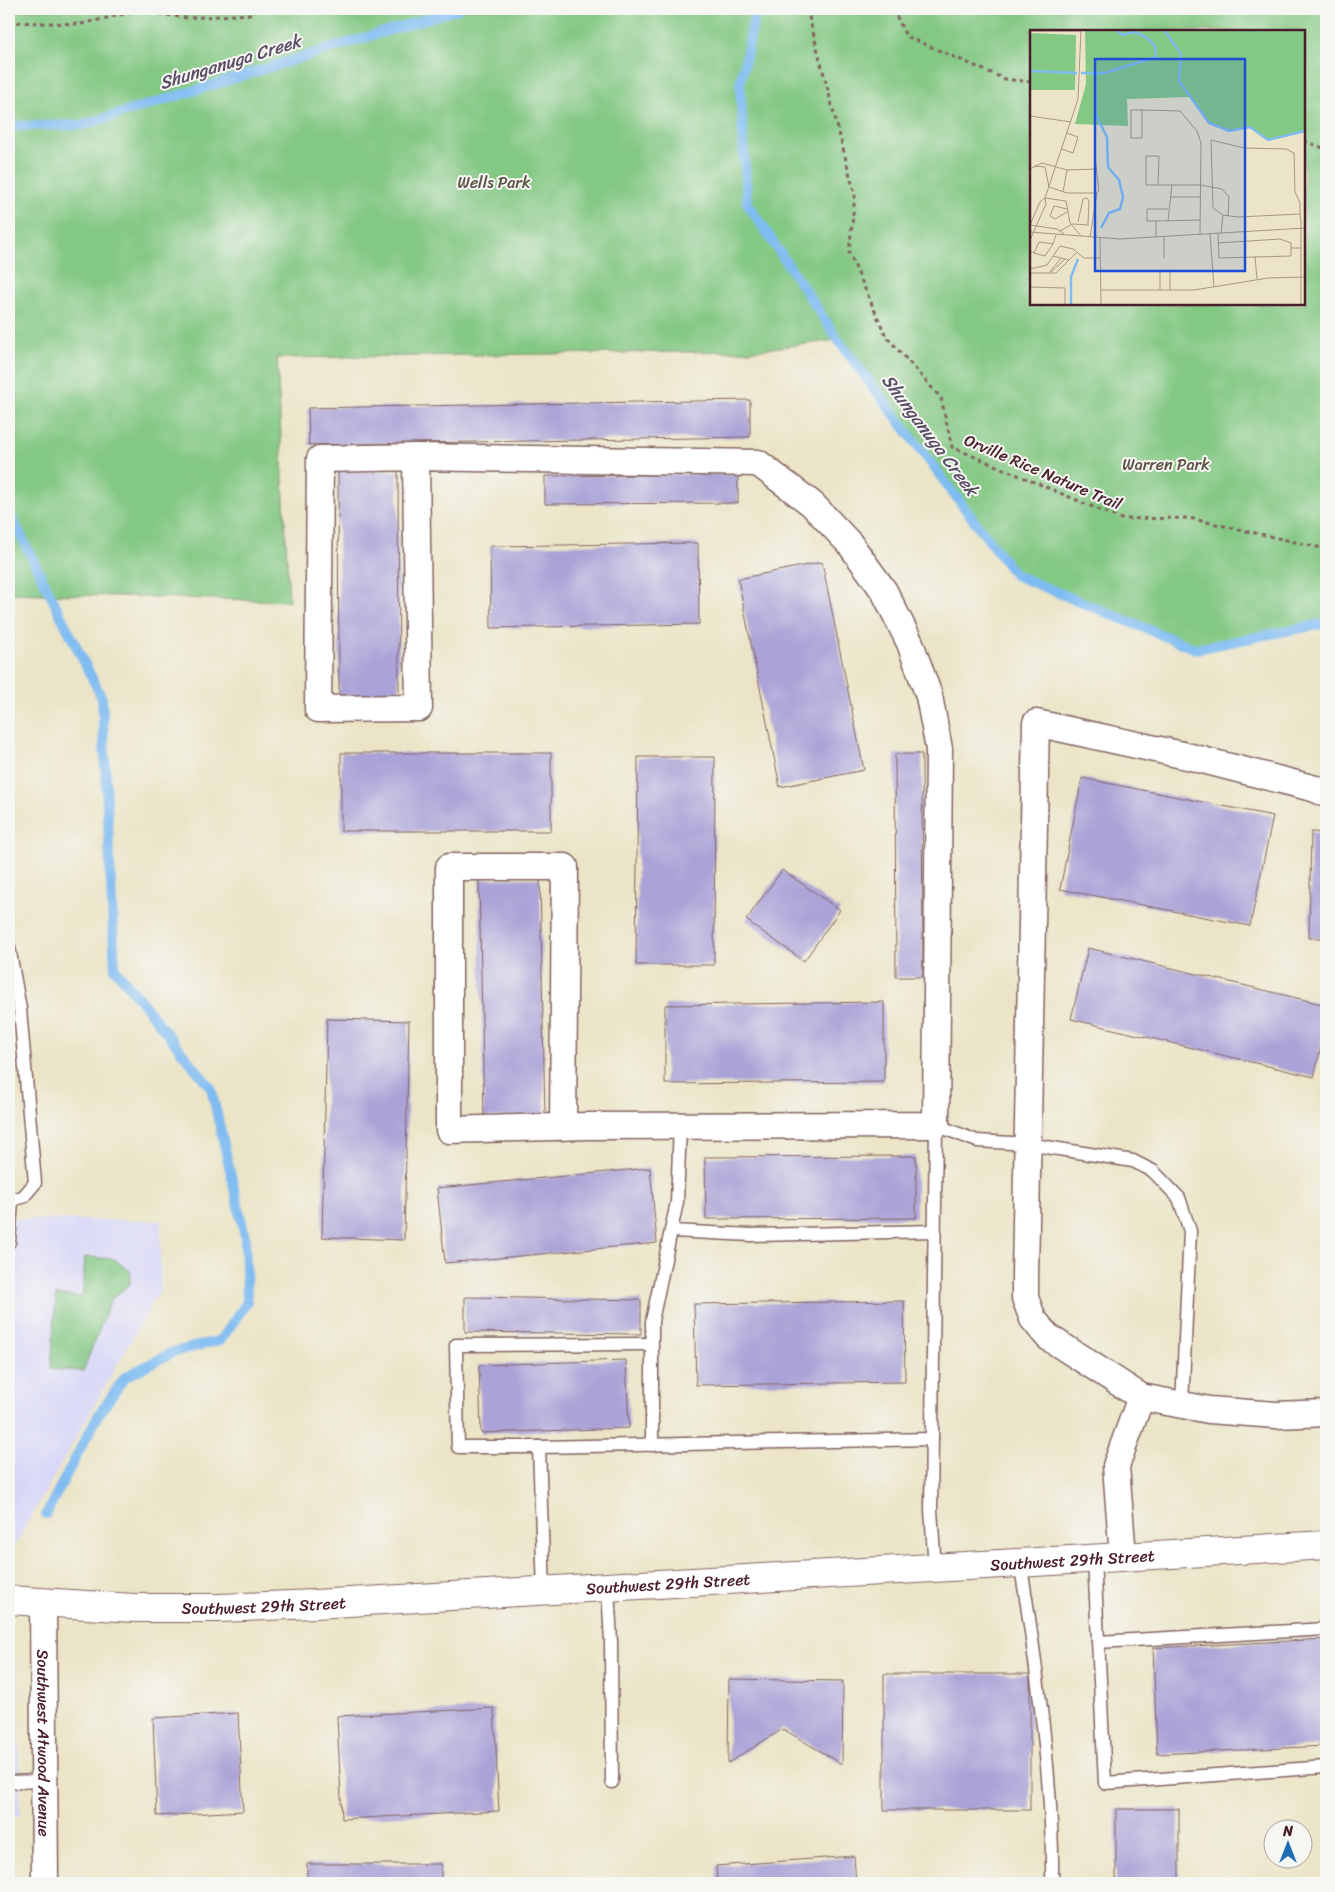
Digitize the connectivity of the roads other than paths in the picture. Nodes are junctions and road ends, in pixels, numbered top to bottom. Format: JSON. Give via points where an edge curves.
{"nodes":[{"id":1,"x":416,"y":458,"type":"junction"},
{"id":2,"x":1326,"y":794,"type":"edge"},
{"id":3,"x":9,"y":947,"type":"edge"},
{"id":4,"x":13,"y":988,"type":"edge"},
{"id":5,"x":936,"y":1125,"type":"junction"},
{"id":6,"x":680,"y":1126,"type":"junction"},
{"id":7,"x":562,"y":1127,"type":"junction"},
{"id":8,"x":1028,"y":1144,"type":"junction"},
{"id":9,"x":10,"y":1200,"type":"edge"},
{"id":10,"x":672,"y":1231,"type":"junction"},
{"id":11,"x":935,"y":1231,"type":"junction"},
{"id":12,"x":9,"y":1242,"type":"edge"},
{"id":13,"x":651,"y":1344,"type":"junction"},
{"id":14,"x":1141,"y":1396,"type":"junction"},
{"id":15,"x":1182,"y":1405,"type":"junction"},
{"id":16,"x":1326,"y":1413,"type":"edge"},
{"id":17,"x":932,"y":1439,"type":"junction"},
{"id":18,"x":652,"y":1445,"type":"junction"},
{"id":19,"x":539,"y":1447,"type":"junction"},
{"id":20,"x":1326,"y":1545,"type":"edge"},
{"id":21,"x":1123,"y":1557,"type":"junction"},
{"id":22,"x":1094,"y":1558,"type":"junction"},
{"id":23,"x":1020,"y":1563,"type":"junction"},
{"id":24,"x":935,"y":1568,"type":"junction"},
{"id":25,"x":608,"y":1588,"type":"junction"},
{"id":26,"x":544,"y":1592,"type":"junction"},
{"id":27,"x":9,"y":1600,"type":"edge"},
{"id":28,"x":43,"y":1603,"type":"junction"},
{"id":29,"x":1326,"y":1629,"type":"edge"},
{"id":30,"x":1098,"y":1642,"type":"junction"},
{"id":31,"x":1326,"y":1767,"type":"edge"},
{"id":32,"x":45,"y":1781,"type":"junction"},
{"id":33,"x":9,"y":1782,"type":"edge"},
{"id":34,"x":612,"y":1782,"type":"dead end"},
{"id":35,"x":45,"y":1883,"type":"edge"},
{"id":36,"x":1052,"y":1883,"type":"edge"}],
"edges":[{"from":1,"to":1,"type":"street","via":[[419,708],[318,709],[320,459]]},
{"from":1,"to":5,"type":"street","via":[[758,464],[812,504],[850,544],[884,591],[910,643],[929,696],[939,749]]},
{"from":2,"to":8,"type":"street","via":[[1187,756],[1036,723]]},
{"from":3,"to":4,"type":"lane"},
{"from":4,"to":9,"type":"lane","via":[[20,1009],[35,1183],[22,1197]]},
{"from":5,"to":6,"type":"street"},
{"from":5,"to":8,"type":"lane","via":[[978,1141]]},
{"from":5,"to":11,"type":"lane"},
{"from":6,"to":7,"type":"street"},
{"from":6,"to":10,"type":"lane","via":[[677,1202]]},
{"from":7,"to":7,"type":"street","via":[[449,1130],[449,867],[565,867]]},
{"from":8,"to":14,"type":"street","via":[[1025,1298],[1033,1319],[1048,1337]]},
{"from":8,"to":15,"type":"lane","via":[[1133,1160],[1153,1172],[1179,1198],[1190,1231]]},
{"from":9,"to":12,"type":"lane"},
{"from":10,"to":11,"type":"lane","via":[[751,1235]]},
{"from":10,"to":13,"type":"lane","via":[[652,1321]]},
{"from":11,"to":17,"type":"lane"},
{"from":13,"to":18,"type":"lane"},
{"from":13,"to":19,"type":"lane","via":[[456,1345],[458,1447]]},
{"from":14,"to":15,"type":"street"},
{"from":14,"to":21,"type":"street","via":[[1116,1466]]},
{"from":15,"to":16,"type":"street","via":[[1276,1415]]},
{"from":17,"to":18,"type":"lane"},
{"from":17,"to":24,"type":"lane","via":[[931,1510]]},
{"from":18,"to":19,"type":"lane"},
{"from":19,"to":26,"type":"lane"},
{"from":20,"to":21,"type":"main road","name":"Southwest 29th Street"},
{"from":21,"to":22,"type":"main road","name":"Southwest 29th Street"},
{"from":22,"to":23,"type":"main road","name":"Southwest 29th Street"},
{"from":22,"to":30,"type":"lane"},
{"from":23,"to":24,"type":"main road","name":"Southwest 29th Street"},
{"from":23,"to":36,"type":"lane","via":[[1030,1616],[1047,1764]]},
{"from":24,"to":25,"type":"main road","name":"Southwest 29th Street"},
{"from":25,"to":26,"type":"main road","name":"Southwest 29th Street"},
{"from":25,"to":34,"type":"lane"},
{"from":26,"to":28,"type":"main road","name":"Southwest 29th Street","via":[[219,1608]]},
{"from":27,"to":28,"type":"main road","name":"Southwest 29th Street"},
{"from":28,"to":32,"type":"street","name":"Southwest Atwood Avenue"},
{"from":29,"to":30,"type":"lane"},
{"from":30,"to":31,"type":"lane","via":[[1105,1783]]},
{"from":32,"to":33,"type":"lane"},
{"from":32,"to":35,"type":"street","name":"Southwest Atwood Avenue"}]}
